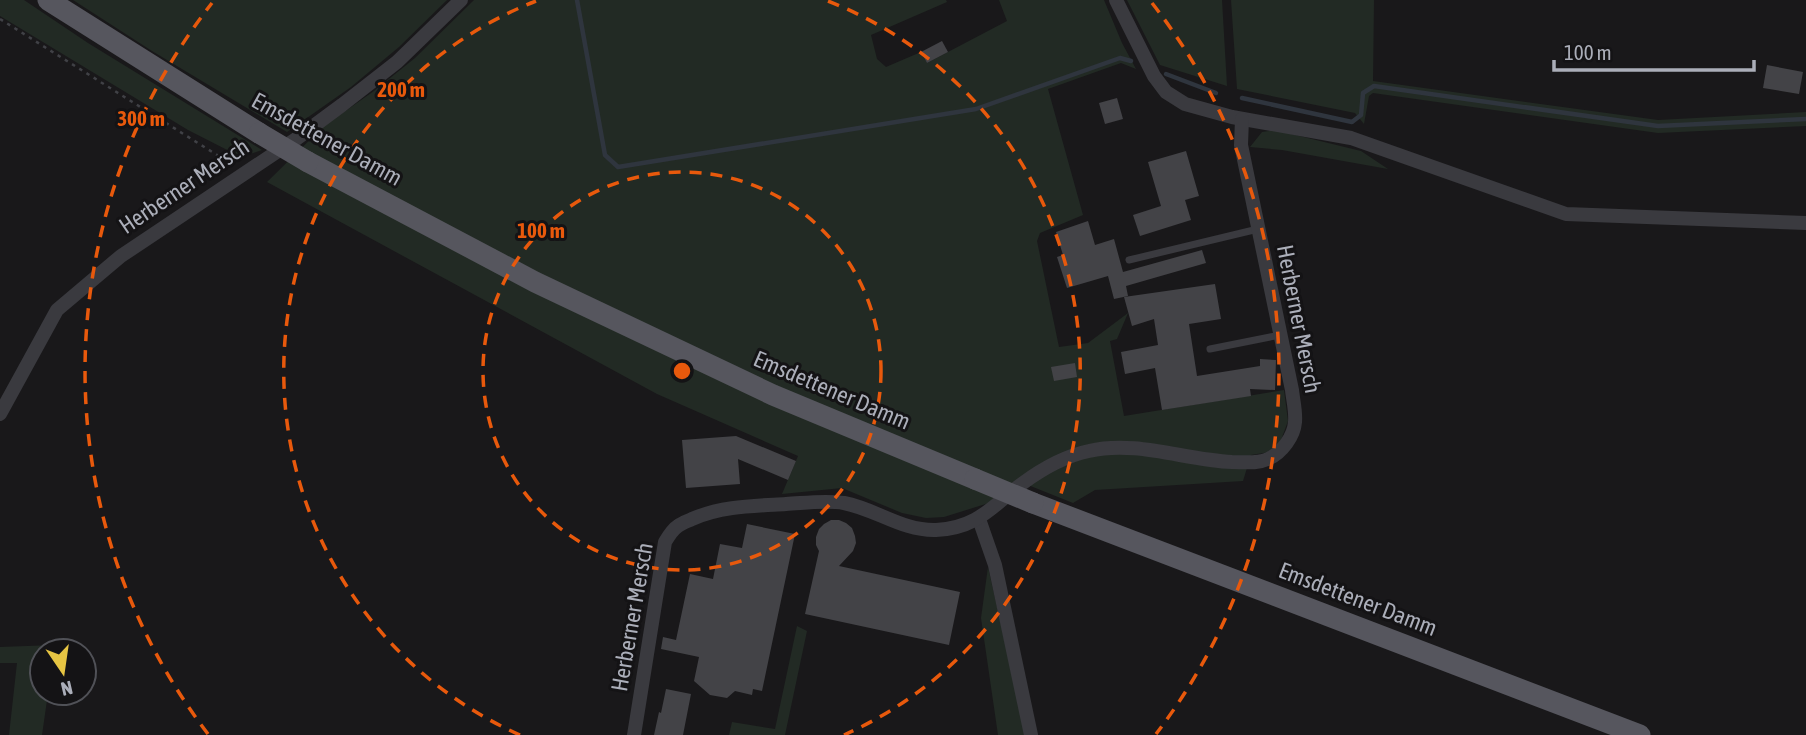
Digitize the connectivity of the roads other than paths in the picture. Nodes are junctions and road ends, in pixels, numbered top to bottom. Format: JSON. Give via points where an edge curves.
{"nodes":[{"id":1,"x":48,"y":0,"type":"edge"},
{"id":2,"x":461,"y":0,"type":"edge"},
{"id":3,"x":1116,"y":0,"type":"edge"},
{"id":4,"x":1242,"y":119,"type":"junction"},
{"id":5,"x":1806,"y":223,"type":"edge"},
{"id":6,"x":1258,"y":229,"type":"junction"},
{"id":7,"x":1129,"y":260,"type":"dead end"},
{"id":8,"x":1280,"y":335,"type":"junction"},
{"id":9,"x":1210,"y":349,"type":"dead end"},
{"id":10,"x":0,"y":414,"type":"edge"},
{"id":11,"x":979,"y":519,"type":"junction"},
{"id":12,"x":634,"y":735,"type":"edge"},
{"id":13,"x":1031,"y":735,"type":"edge"},
{"id":14,"x":1640,"y":735,"type":"edge"}],
"edges":[{"from":1,"to":14,"type":"main road","name":"Emsdettener Damm","bridge":true,"via":[[308,162],[535,282],[773,395],[1033,503]]},
{"from":2,"to":10,"type":"street","name":"Herberner Mersch","via":[[397,62],[296,139],[121,256],[57,310]]},
{"from":3,"to":4,"type":"street","via":[[1166,92],[1185,104]]},
{"from":4,"to":5,"type":"street","via":[[1351,138],[1566,214]]},
{"from":4,"to":6,"type":"street","name":"Herberner Mersch","via":[[1241,145]]},
{"from":6,"to":7,"type":"lane"},
{"from":6,"to":8,"type":"street","name":"Herberner Mersch"},
{"from":8,"to":9,"type":"lane"},
{"from":8,"to":11,"type":"street","name":"Herberner Mersch","via":[[1295,424],[1289,441],[1270,458],[1256,463],[1125,447],[1087,451],[1040,472]]},
{"from":11,"to":12,"type":"street","name":"Herberner Mersch","via":[[935,530],[911,528],[858,507],[819,502],[734,507],[677,526],[665,542]]},
{"from":11,"to":13,"type":"street","via":[[995,565]]}]}
